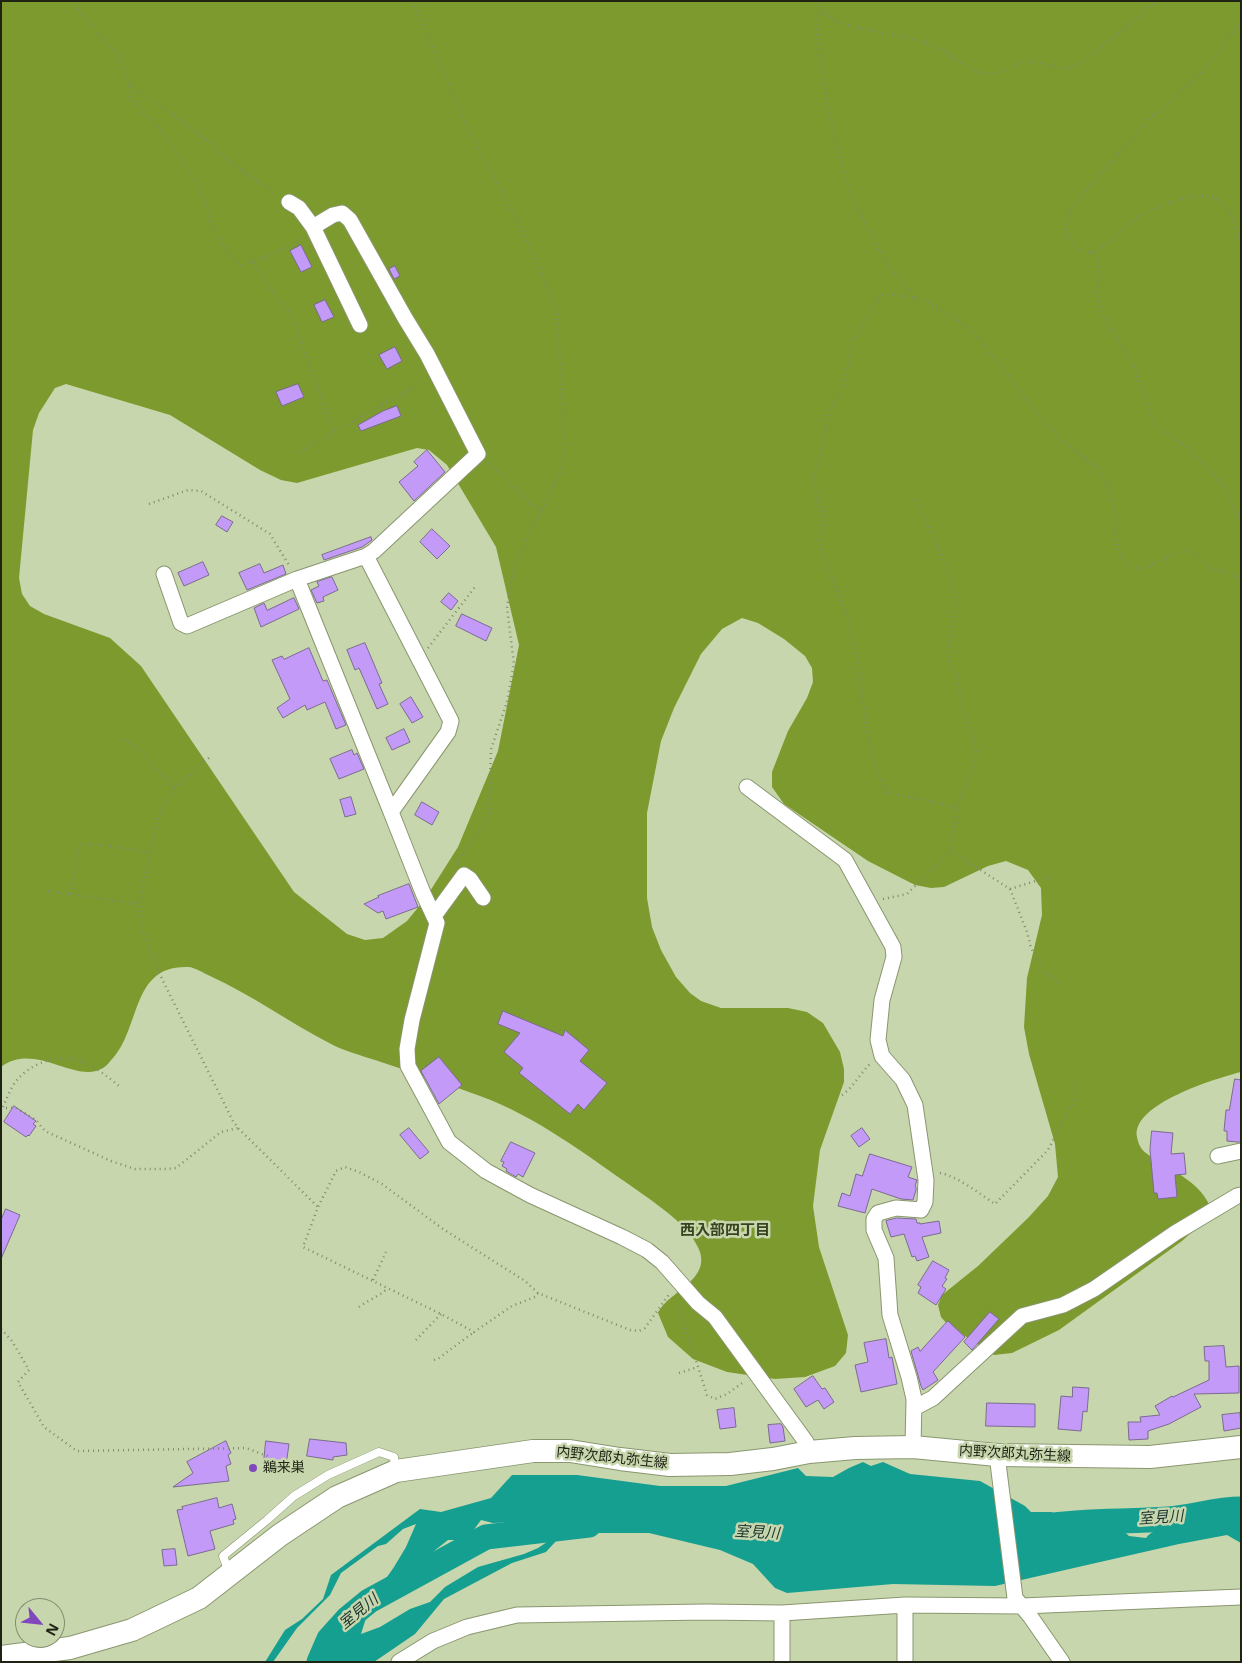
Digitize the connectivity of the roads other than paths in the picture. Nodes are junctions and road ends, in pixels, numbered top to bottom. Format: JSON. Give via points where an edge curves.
{"nodes":[{"id":1,"x":288,"y":202,"type":"road end"},
{"id":2,"x":313,"y":227,"type":"junction"},
{"id":3,"x":360,"y":325,"type":"dead end"},
{"id":4,"x":366,"y":556,"type":"junction"},
{"id":5,"x":164,"y":574,"type":"dead end"},
{"id":6,"x":297,"y":579,"type":"junction"},
{"id":7,"x":747,"y":786,"type":"dead end"},
{"id":8,"x":391,"y":812,"type":"junction"},
{"id":9,"x":483,"y":898,"type":"dead end"},
{"id":10,"x":434,"y":916,"type":"junction"},
{"id":11,"x":1241,"y":1151,"type":"edge"},
{"id":12,"x":1218,"y":1156,"type":"dead end"},
{"id":13,"x":1241,"y":1195,"type":"edge"},
{"id":14,"x":914,"y":1408,"type":"junction"},
{"id":15,"x":913,"y":1447,"type":"junction"},
{"id":16,"x":1241,"y":1447,"type":"edge"},
{"id":17,"x":809,"y":1452,"type":"junction"},
{"id":18,"x":998,"y":1460,"type":"junction"},
{"id":19,"x":1241,"y":1596,"type":"edge"},
{"id":20,"x":1018,"y":1602,"type":"junction"},
{"id":21,"x":906,"y":1605,"type":"junction"},
{"id":22,"x":782,"y":1613,"type":"junction"},
{"id":23,"x":1,"y":1657,"type":"edge"},
{"id":24,"x":399,"y":1662,"type":"edge"},
{"id":25,"x":782,"y":1662,"type":"edge"},
{"id":26,"x":905,"y":1662,"type":"edge"},
{"id":27,"x":1062,"y":1662,"type":"edge"}],
"edges":[{"from":1,"to":2,"type":"street","via":[[299,208]]},
{"from":2,"to":3,"type":"street"},
{"from":2,"to":4,"type":"street","via":[[333,215],[342,214],[350,220],[438,374],[478,454]]},
{"from":4,"to":6,"type":"street"},
{"from":4,"to":8,"type":"street","via":[[451,721],[448,732]]},
{"from":5,"to":6,"type":"street","via":[[182,623],[187,626]]},
{"from":6,"to":8,"type":"street"},
{"from":7,"to":14,"type":"street","via":[[845,860],[893,947],[894,957],[882,1000],[878,1040],[882,1056],[904,1080],[915,1104],[925,1173],[925,1202],[921,1210],[896,1208],[878,1213],[874,1218],[874,1230],[886,1258],[890,1316],[909,1377]]},
{"from":8,"to":10,"type":"street"},
{"from":9,"to":10,"type":"street","via":[[470,878],[464,875]]},
{"from":10,"to":17,"type":"street","via":[[437,923],[412,1020],[408,1066],[449,1142],[486,1171],[622,1237],[662,1262],[676,1285],[715,1317],[806,1442]]},
{"from":11,"to":12,"type":"street"},
{"from":13,"to":14,"type":"street","via":[[1175,1233],[1094,1289],[1063,1305],[1022,1316],[933,1398]]},
{"from":14,"to":15,"type":"street"},
{"from":15,"to":17,"type":"main road","name":"内野次郎丸弥生線"},
{"from":15,"to":18,"type":"main road","name":"内野次郎丸弥生線"},
{"from":16,"to":18,"type":"main road","name":"内野次郎丸弥生線","via":[[1150,1457]]},
{"from":17,"to":23,"type":"main road","name":"内野次郎丸弥生線","via":[[730,1464],[670,1465],[570,1451],[533,1451],[396,1471],[338,1497],[280,1535],[199,1598],[132,1630],[70,1648]]},
{"from":18,"to":20,"type":"street"},
{"from":19,"to":20,"type":"street"},
{"from":20,"to":21,"type":"street"},
{"from":20,"to":27,"type":"street"},
{"from":21,"to":22,"type":"street"},
{"from":21,"to":26,"type":"street"},
{"from":22,"to":24,"type":"street","via":[[517,1615],[467,1627],[433,1641]]},
{"from":22,"to":25,"type":"street"}]}
